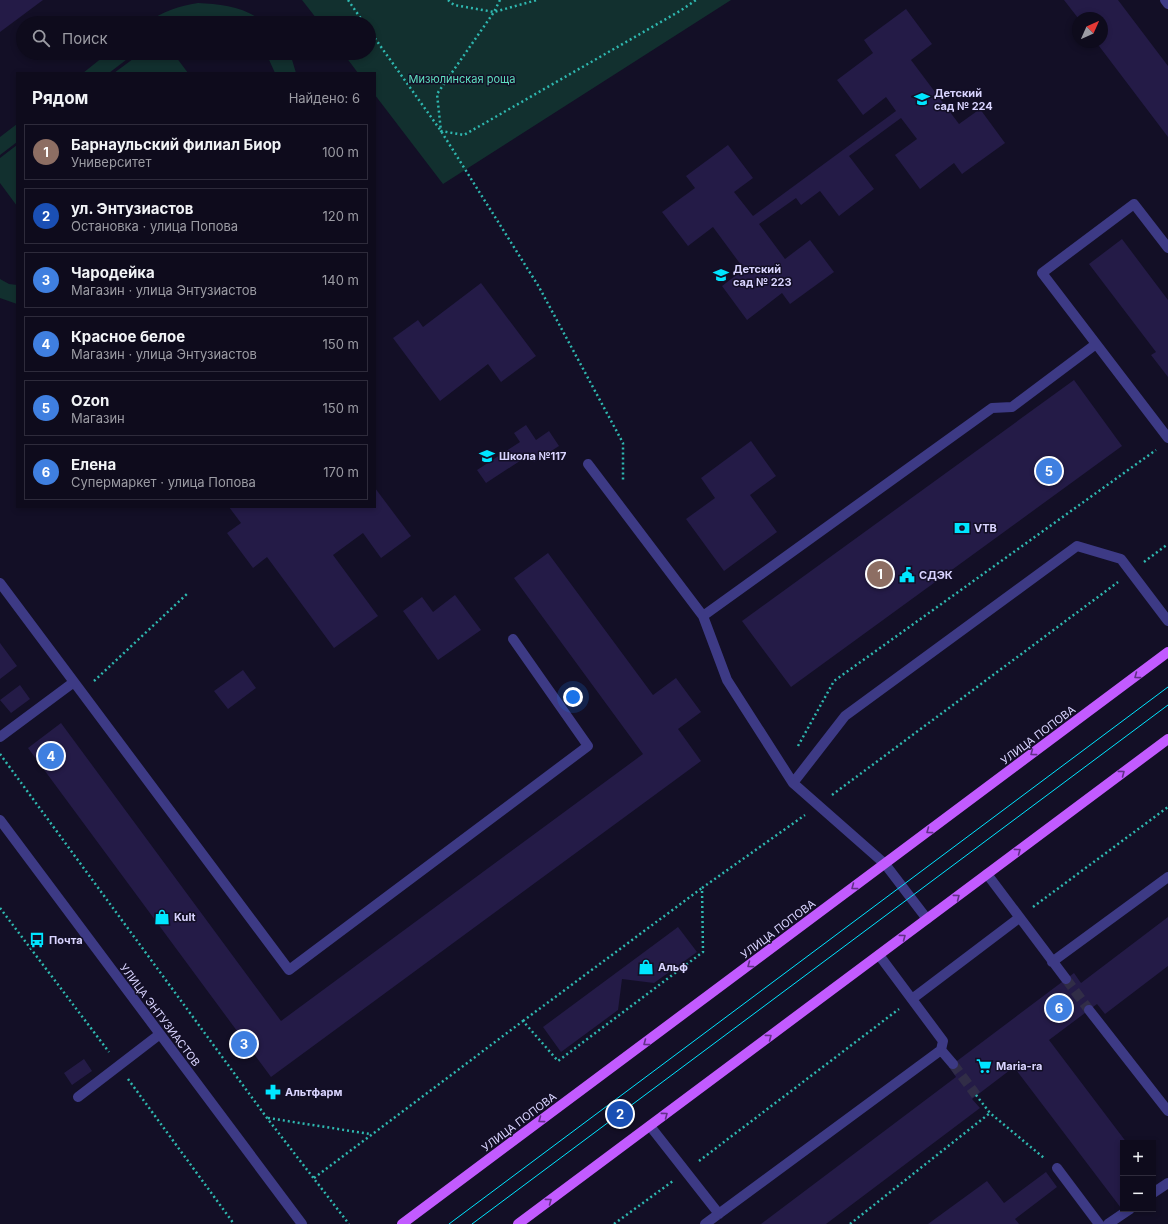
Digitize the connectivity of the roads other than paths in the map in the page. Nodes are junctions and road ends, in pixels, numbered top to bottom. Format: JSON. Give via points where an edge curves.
{"nodes":[{"id":1,"x":1165,"y":0,"type":"edge"},
{"id":2,"x":1168,"y":4,"type":"edge"},
{"id":3,"x":1168,"y":248,"type":"edge"},
{"id":4,"x":1096,"y":344,"type":"junction"},
{"id":5,"x":1165,"y":442,"type":"edge"},
{"id":6,"x":588,"y":464,"type":"dead end"},
{"id":7,"x":0,"y":583,"type":"edge"},
{"id":8,"x":703,"y":616,"type":"junction"},
{"id":9,"x":1168,"y":621,"type":"edge"},
{"id":10,"x":513,"y":639,"type":"dead end"},
{"id":11,"x":1168,"y":652,"type":"edge"},
{"id":12,"x":74,"y":682,"type":"junction"},
{"id":13,"x":0,"y":737,"type":"edge"},
{"id":14,"x":1168,"y":739,"type":"edge"},
{"id":15,"x":793,"y":783,"type":"junction"},
{"id":16,"x":0,"y":820,"type":"edge"},
{"id":17,"x":885,"y":864,"type":"junction"},
{"id":18,"x":987,"y":874,"type":"junction"},
{"id":19,"x":1168,"y":877,"type":"edge"},
{"id":20,"x":1019,"y":918,"type":"junction"},
{"id":21,"x":927,"y":919,"type":"junction"},
{"id":22,"x":879,"y":955,"type":"junction"},
{"id":23,"x":1052,"y":962,"type":"junction"},
{"id":24,"x":1066,"y":979,"type":"tunnel mouth"},
{"id":25,"x":912,"y":998,"type":"junction"},
{"id":26,"x":1089,"y":1010,"type":"tunnel mouth"},
{"id":27,"x":160,"y":1034,"type":"junction"},
{"id":28,"x":941,"y":1050,"type":"junction"},
{"id":29,"x":953,"y":1064,"type":"tunnel mouth"},
{"id":30,"x":78,"y":1097,"type":"dead end"},
{"id":31,"x":1168,"y":1111,"type":"edge"},
{"id":32,"x":650,"y":1126,"type":"junction"},
{"id":33,"x":1057,"y":1168,"type":"road end"},
{"id":34,"x":1168,"y":1183,"type":"edge"},
{"id":35,"x":1156,"y":1191,"type":"edge"},
{"id":36,"x":1126,"y":1212,"type":"edge"},
{"id":37,"x":719,"y":1214,"type":"junction"},
{"id":38,"x":302,"y":1224,"type":"edge"},
{"id":39,"x":402,"y":1224,"type":"edge"},
{"id":40,"x":518,"y":1224,"type":"edge"},
{"id":41,"x":705,"y":1224,"type":"edge"},
{"id":42,"x":1099,"y":1224,"type":"edge"},
{"id":43,"x":1108,"y":1224,"type":"edge"}],
"edges":[{"from":1,"to":2,"type":"street"},
{"from":3,"to":4,"type":"street","via":[[1134,204],[1042,273]]},
{"from":4,"to":5,"type":"street"},
{"from":4,"to":8,"type":"street","via":[[1012,407],[992,408]]},
{"from":6,"to":8,"type":"street"},
{"from":7,"to":12,"type":"street"},
{"from":8,"to":15,"type":"street","via":[[727,680]]},
{"from":9,"to":15,"type":"street","via":[[1122,559],[1077,546],[845,716]]},
{"from":10,"to":12,"type":"street","via":[[588,746],[289,970]]},
{"from":11,"to":17,"type":"main road","name":"УЛИЦА ПОПОВА","one_way":true},
{"from":12,"to":13,"type":"street"},
{"from":18,"to":14,"type":"main road","one_way":true},
{"from":15,"to":17,"type":"street"},
{"from":16,"to":27,"type":"street","name":"УЛИЦА ЭНТУЗИАСТОВ"},
{"from":17,"to":21,"type":"street"},
{"from":17,"to":39,"type":"main road","name":"УЛИЦА ПОПОВА","one_way":true},
{"from":18,"to":20,"type":"street"},
{"from":21,"to":18,"type":"main road","one_way":true},
{"from":19,"to":23,"type":"street"},
{"from":20,"to":23,"type":"street"},
{"from":20,"to":25,"type":"street"},
{"from":22,"to":21,"type":"main road","one_way":true},
{"from":22,"to":25,"type":"street"},
{"from":32,"to":22,"type":"main road","one_way":true},
{"from":23,"to":24,"type":"street"},
{"from":25,"to":28,"type":"street","via":[[943,1040]]},
{"from":26,"to":31,"type":"street"},
{"from":27,"to":30,"type":"street"},
{"from":27,"to":38,"type":"street","name":"УЛИЦА ЭНТУЗИАСТОВ"},
{"from":28,"to":29,"type":"street"},
{"from":28,"to":37,"type":"street"},
{"from":32,"to":37,"type":"street"},
{"from":40,"to":32,"type":"main road","one_way":true},
{"from":33,"to":42,"type":"street"},
{"from":34,"to":35,"type":"street"},
{"from":36,"to":43,"type":"street"},
{"from":37,"to":41,"type":"street"}]}
